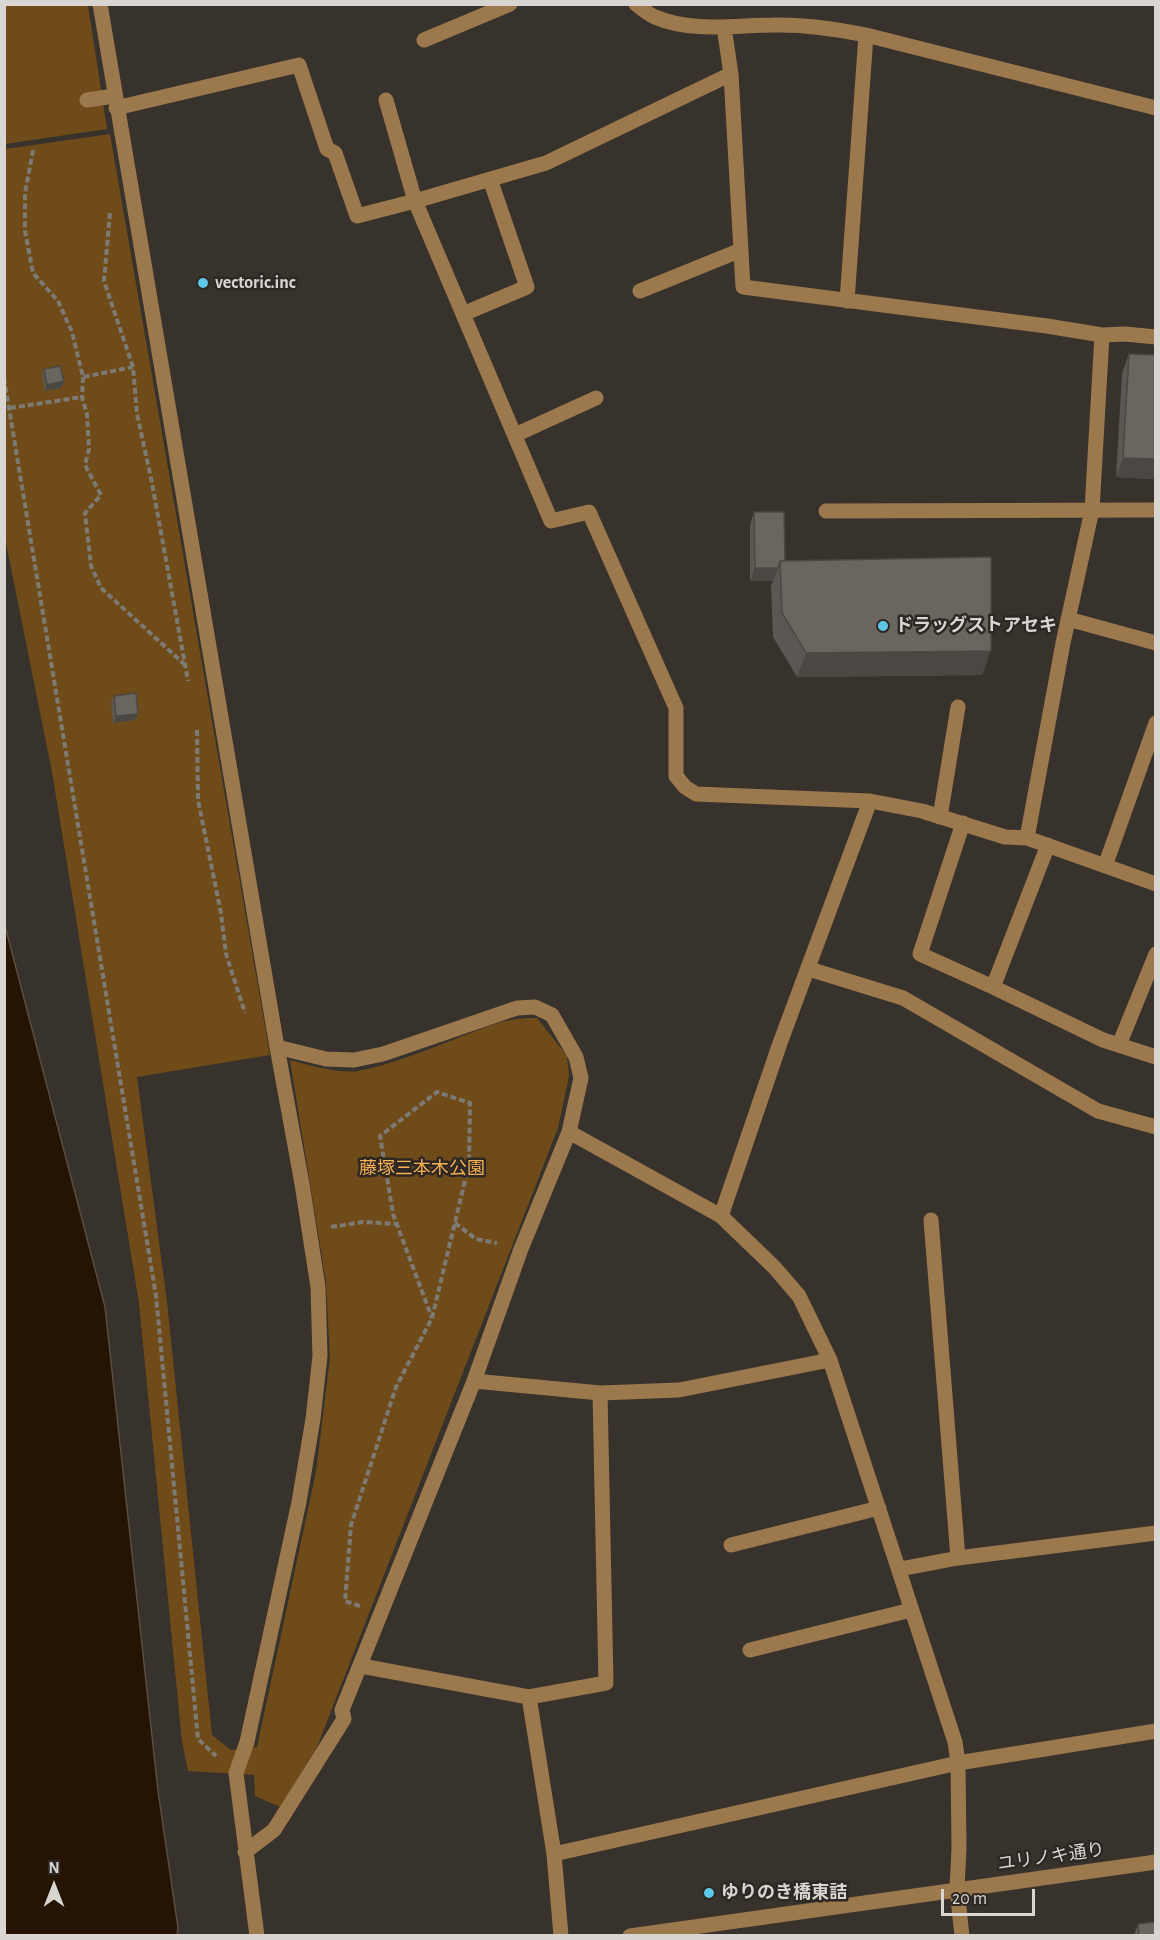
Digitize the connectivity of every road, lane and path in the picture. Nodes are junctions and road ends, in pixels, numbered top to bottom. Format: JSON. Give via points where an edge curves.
{"nodes":[{"id":1,"x":100,"y":4,"type":"edge"},
{"id":2,"x":510,"y":4,"type":"edge"},
{"id":3,"x":636,"y":4,"type":"edge"},
{"id":4,"x":724,"y":27,"type":"junction"},
{"id":5,"x":866,"y":35,"type":"junction"},
{"id":6,"x":424,"y":40,"type":"dead end"},
{"id":7,"x":731,"y":74,"type":"junction"},
{"id":8,"x":87,"y":99,"type":"dead end"},
{"id":9,"x":386,"y":100,"type":"dead end"},
{"id":10,"x":115,"y":102,"type":"junction"},
{"id":11,"x":1155,"y":108,"type":"edge"},
{"id":12,"x":33,"y":150,"type":"dead end"},
{"id":13,"x":490,"y":179,"type":"junction"},
{"id":14,"x":415,"y":201,"type":"junction"},
{"id":15,"x":108,"y":202,"type":"dead end"},
{"id":16,"x":741,"y":250,"type":"junction"},
{"id":17,"x":640,"y":291,"type":"dead end"},
{"id":18,"x":847,"y":301,"type":"junction"},
{"id":19,"x":464,"y":314,"type":"junction"},
{"id":20,"x":1102,"y":335,"type":"junction"},
{"id":21,"x":1155,"y":337,"type":"edge"},
{"id":22,"x":133,"y":367,"type":"junction"},
{"id":23,"x":83,"y":377,"type":"junction"},
{"id":24,"x":4,"y":378,"type":"edge"},
{"id":25,"x":82,"y":397,"type":"junction"},
{"id":26,"x":596,"y":398,"type":"dead end"},
{"id":27,"x":9,"y":408,"type":"junction"},
{"id":28,"x":515,"y":435,"type":"junction"},
{"id":29,"x":1092,"y":510,"type":"junction"},
{"id":30,"x":1155,"y":510,"type":"edge"},
{"id":31,"x":825,"y":511,"type":"dead end"},
{"id":32,"x":1068,"y":619,"type":"junction"},
{"id":33,"x":1155,"y":643,"type":"edge"},
{"id":34,"x":184,"y":664,"type":"junction"},
{"id":35,"x":212,"y":664,"type":"junction"},
{"id":36,"x":189,"y":684,"type":"dead end"},
{"id":37,"x":958,"y":707,"type":"dead end"},
{"id":38,"x":1155,"y":723,"type":"edge"},
{"id":39,"x":196,"y":724,"type":"dead end"},
{"id":40,"x":870,"y":801,"type":"junction"},
{"id":41,"x":940,"y":816,"type":"junction"},
{"id":42,"x":963,"y":823,"type":"junction"},
{"id":43,"x":1027,"y":838,"type":"junction"},
{"id":44,"x":1048,"y":844,"type":"junction"},
{"id":45,"x":1105,"y":866,"type":"junction"},
{"id":46,"x":1155,"y":884,"type":"edge"},
{"id":47,"x":1155,"y":954,"type":"edge"},
{"id":48,"x":809,"y":969,"type":"junction"},
{"id":49,"x":993,"y":987,"type":"junction"},
{"id":50,"x":247,"y":1018,"type":"dead end"},
{"id":51,"x":1119,"y":1045,"type":"junction"},
{"id":52,"x":277,"y":1047,"type":"junction"},
{"id":53,"x":1155,"y":1057,"type":"edge"},
{"id":54,"x":1155,"y":1127,"type":"edge"},
{"id":55,"x":569,"y":1132,"type":"junction"},
{"id":56,"x":721,"y":1216,"type":"junction"},
{"id":57,"x":931,"y":1220,"type":"dead end"},
{"id":58,"x":455,"y":1223,"type":"junction"},
{"id":59,"x":396,"y":1224,"type":"junction"},
{"id":60,"x":309,"y":1230,"type":"junction"},
{"id":61,"x":521,"y":1249,"type":"junction"},
{"id":62,"x":432,"y":1318,"type":"junction"},
{"id":63,"x":830,"y":1360,"type":"junction"},
{"id":64,"x":474,"y":1381,"type":"junction"},
{"id":65,"x":600,"y":1394,"type":"junction"},
{"id":66,"x":879,"y":1508,"type":"junction"},
{"id":67,"x":1155,"y":1533,"type":"edge"},
{"id":68,"x":731,"y":1545,"type":"dead end"},
{"id":69,"x":958,"y":1558,"type":"junction"},
{"id":70,"x":900,"y":1569,"type":"junction"},
{"id":71,"x":911,"y":1610,"type":"junction"},
{"id":72,"x":381,"y":1613,"type":"junction"},
{"id":73,"x":750,"y":1650,"type":"dead end"},
{"id":74,"x":361,"y":1666,"type":"junction"},
{"id":75,"x":529,"y":1697,"type":"junction"},
{"id":76,"x":1155,"y":1731,"type":"edge"},
{"id":77,"x":958,"y":1763,"type":"junction"},
{"id":78,"x":236,"y":1773,"type":"junction"},
{"id":79,"x":245,"y":1852,"type":"junction"},
{"id":80,"x":554,"y":1854,"type":"junction"},
{"id":81,"x":1155,"y":1862,"type":"edge"},
{"id":82,"x":957,"y":1889,"type":"junction"},
{"id":83,"x":703,"y":1930,"type":"edge"},
{"id":84,"x":257,"y":1935,"type":"edge"},
{"id":85,"x":561,"y":1935,"type":"edge"},
{"id":86,"x":630,"y":1935,"type":"edge"},
{"id":87,"x":962,"y":1935,"type":"edge"}],
"edges":[{"from":1,"to":10,"type":"street"},
{"from":2,"to":6,"type":"street"},
{"from":3,"to":4,"type":"street","via":[[654,17],[679,24]]},
{"from":4,"to":5,"type":"street","via":[[775,24]]},
{"from":4,"to":7,"type":"street"},
{"from":5,"to":11,"type":"street"},
{"from":5,"to":18,"type":"street"},
{"from":7,"to":13,"type":"street","via":[[546,164]]},
{"from":7,"to":16,"type":"street"},
{"from":8,"to":10,"type":"street"},
{"from":9,"to":14,"type":"street"},
{"from":10,"to":14,"type":"street","via":[[299,65],[327,149],[336,153],[357,216]]},
{"from":10,"to":35,"type":"street"},
{"from":12,"to":23,"type":"path","via":[[25,193],[25,231],[33,273],[58,301],[72,332]]},
{"from":13,"to":14,"type":"street"},
{"from":13,"to":19,"type":"street","via":[[527,287]]},
{"from":14,"to":19,"type":"street"},
{"from":15,"to":22,"type":"path","via":[[104,281]]},
{"from":16,"to":17,"type":"street"},
{"from":16,"to":18,"type":"street","via":[[744,287]]},
{"from":18,"to":20,"type":"street"},
{"from":19,"to":28,"type":"street"},
{"from":20,"to":21,"type":"street"},
{"from":20,"to":29,"type":"street"},
{"from":22,"to":23,"type":"path"},
{"from":22,"to":34,"type":"path","via":[[137,414]]},
{"from":23,"to":25,"type":"path"},
{"from":24,"to":27,"type":"path"},
{"from":25,"to":27,"type":"path"},
{"from":25,"to":34,"type":"path","via":[[89,449],[85,465],[101,495],[85,513],[91,566],[100,588]]},
{"from":26,"to":28,"type":"street"},
{"from":27,"to":78,"type":"path","via":[[156,1296],[198,1739]]},
{"from":28,"to":40,"type":"street","via":[[551,521],[589,512],[676,708],[676,776],[685,788],[696,794]]},
{"from":29,"to":30,"type":"street"},
{"from":29,"to":31,"type":"street"},
{"from":29,"to":32,"type":"street"},
{"from":32,"to":33,"type":"street"},
{"from":32,"to":43,"type":"street"},
{"from":34,"to":35,"type":"path"},
{"from":34,"to":36,"type":"path"},
{"from":35,"to":52,"type":"street"},
{"from":37,"to":41,"type":"street"},
{"from":38,"to":45,"type":"street"},
{"from":39,"to":50,"type":"path","via":[[198,800],[226,954]]},
{"from":40,"to":41,"type":"street"},
{"from":40,"to":48,"type":"street"},
{"from":41,"to":42,"type":"street"},
{"from":42,"to":43,"type":"street","via":[[1005,837]]},
{"from":42,"to":49,"type":"street","via":[[920,954]]},
{"from":43,"to":44,"type":"street"},
{"from":44,"to":45,"type":"street"},
{"from":44,"to":49,"type":"street"},
{"from":45,"to":46,"type":"street"},
{"from":47,"to":51,"type":"street"},
{"from":48,"to":54,"type":"street","via":[[903,998],[1098,1111]]},
{"from":48,"to":56,"type":"street"},
{"from":49,"to":51,"type":"street"},
{"from":51,"to":53,"type":"street"},
{"from":52,"to":55,"type":"street","via":[[326,1059],[354,1060],[383,1054],[517,1008],[535,1007],[552,1015],[576,1057],[581,1078]]},
{"from":52,"to":60,"type":"street"},
{"from":55,"to":56,"type":"street"},
{"from":55,"to":61,"type":"street"},
{"from":56,"to":63,"type":"street","via":[[799,1296]]},
{"from":57,"to":69,"type":"street"},
{"from":58,"to":59,"type":"path","via":[[470,1164],[470,1103],[437,1092],[380,1136]]},
{"from":58,"to":61,"type":"path","via":[[476,1239]]},
{"from":58,"to":62,"type":"path"},
{"from":59,"to":60,"type":"path","via":[[363,1222]]},
{"from":59,"to":62,"type":"path"},
{"from":60,"to":78,"type":"street","via":[[318,1287],[320,1356],[313,1419],[292,1536],[247,1742]]},
{"from":61,"to":64,"type":"street"},
{"from":62,"to":72,"type":"path","via":[[396,1387],[351,1525],[345,1601]]},
{"from":63,"to":65,"type":"street","via":[[679,1390]]},
{"from":63,"to":66,"type":"street"},
{"from":64,"to":65,"type":"street"},
{"from":64,"to":72,"type":"street"},
{"from":65,"to":75,"type":"street","via":[[606,1683]]},
{"from":66,"to":68,"type":"street"},
{"from":66,"to":70,"type":"street"},
{"from":67,"to":69,"type":"street"},
{"from":69,"to":70,"type":"street"},
{"from":70,"to":71,"type":"street"},
{"from":71,"to":73,"type":"street"},
{"from":71,"to":77,"type":"street","via":[[955,1742]]},
{"from":72,"to":74,"type":"street"},
{"from":74,"to":75,"type":"street"},
{"from":74,"to":79,"type":"street","via":[[342,1710],[344,1719],[274,1830]]},
{"from":75,"to":80,"type":"street"},
{"from":76,"to":77,"type":"street"},
{"from":77,"to":80,"type":"street"},
{"from":77,"to":82,"type":"street"},
{"from":78,"to":79,"type":"street"},
{"from":79,"to":84,"type":"street"},
{"from":80,"to":85,"type":"street"},
{"from":81,"to":82,"type":"street","name":"ユリノキ通り"},
{"from":82,"to":83,"type":"street","name":"ユリノキ通り"},
{"from":82,"to":87,"type":"street"},
{"from":83,"to":86,"type":"street","name":"ユリノキ通り"}]}
